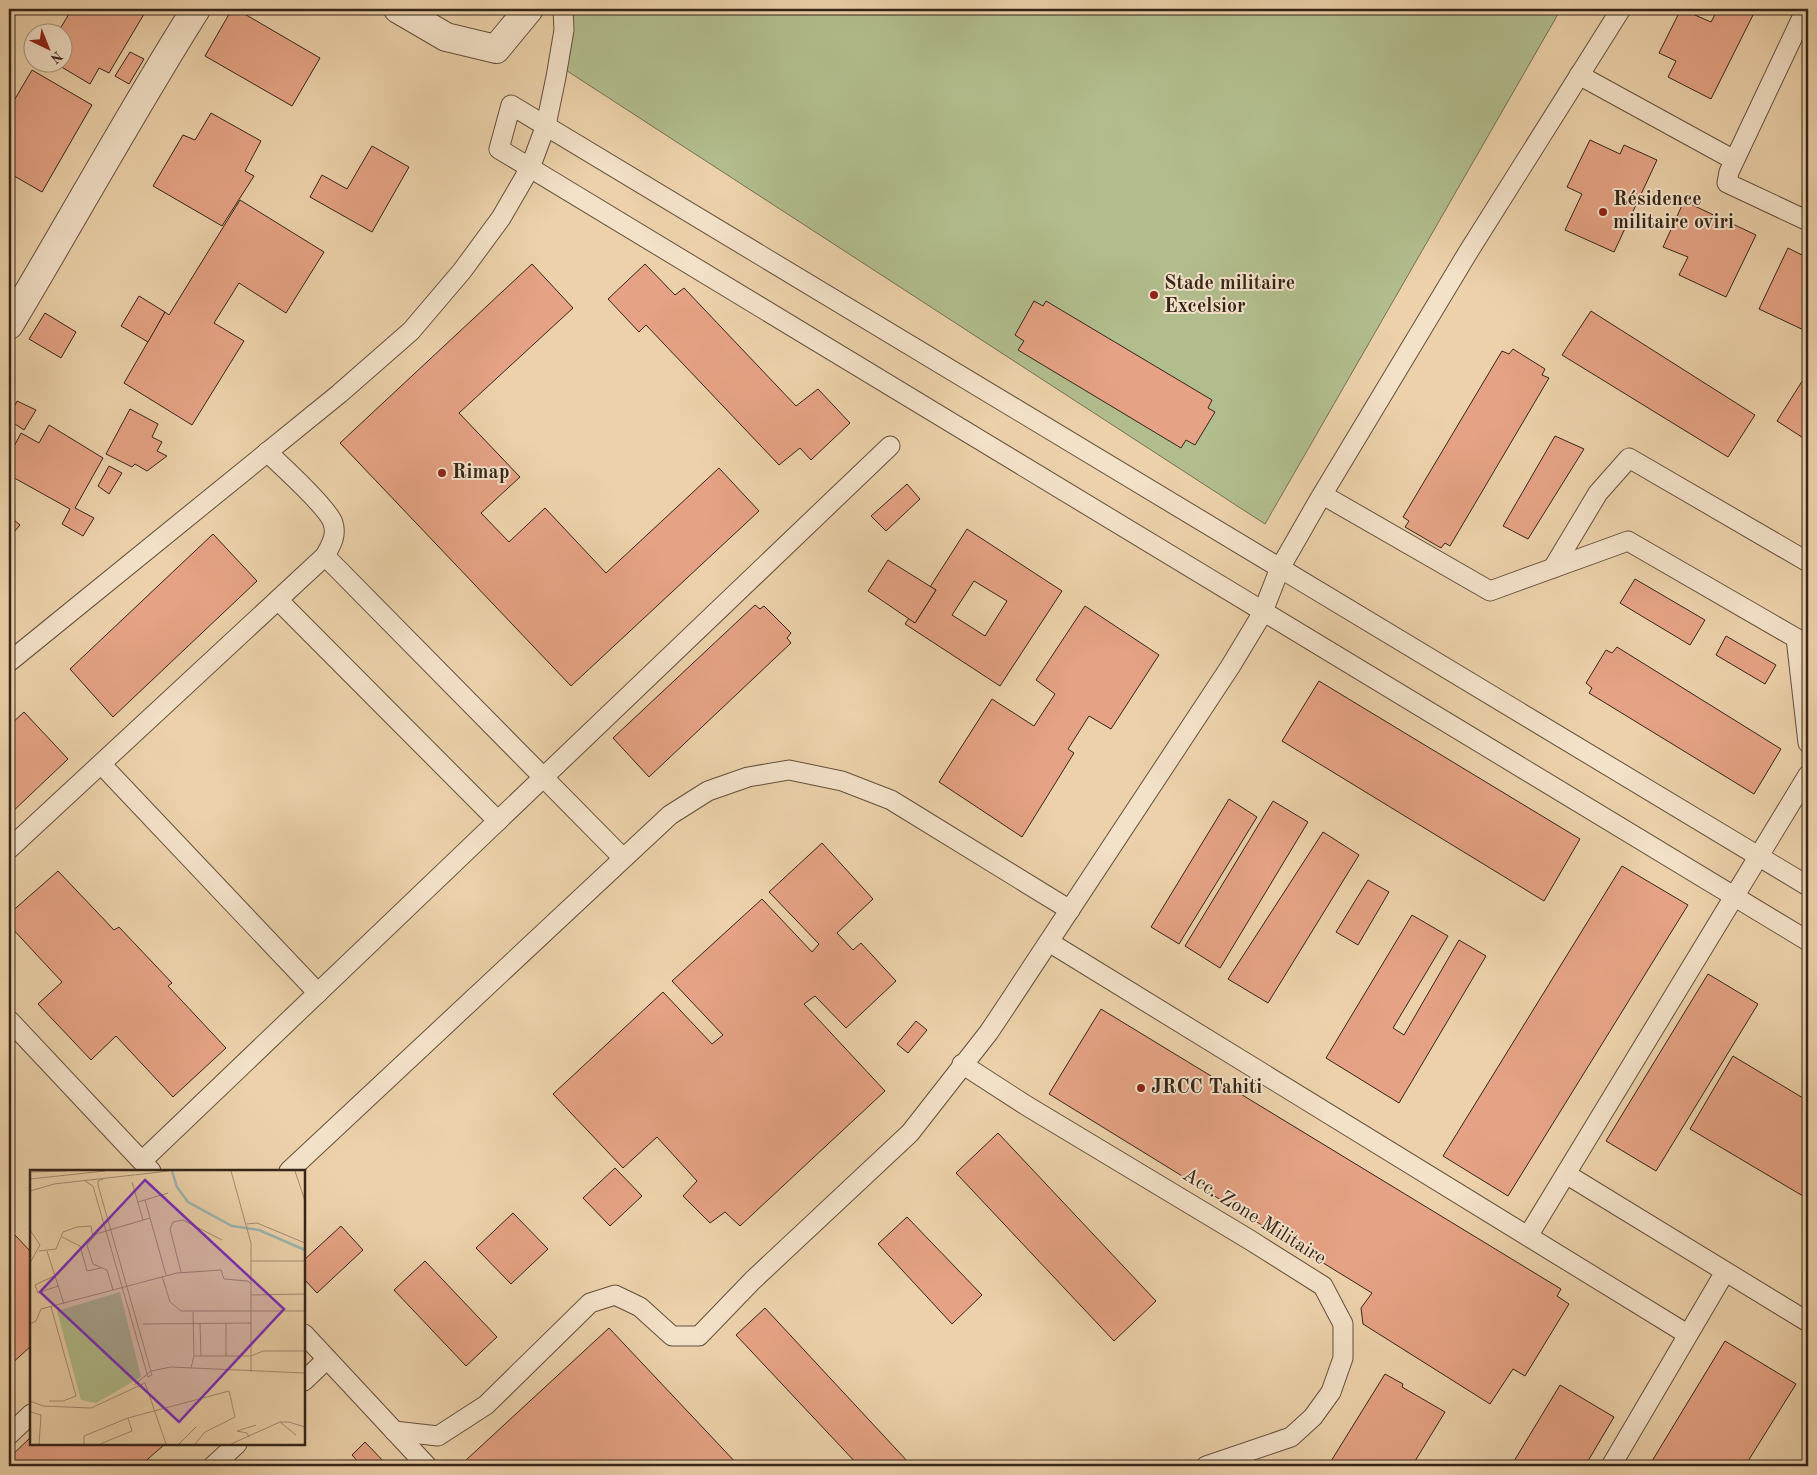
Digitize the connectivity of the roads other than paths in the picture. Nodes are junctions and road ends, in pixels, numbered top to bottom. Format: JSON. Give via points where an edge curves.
{"nodes":[{"id":1,"x":196,"y":9,"type":"edge"},
{"id":2,"x":398,"y":9,"type":"edge"},
{"id":3,"x":529,"y":9,"type":"edge"},
{"id":4,"x":563,"y":9,"type":"edge"},
{"id":5,"x":1621,"y":9,"type":"edge"},
{"id":6,"x":1806,"y":9,"type":"edge"},
{"id":7,"x":1579,"y":75,"type":"junction"},
{"id":8,"x":546,"y":125,"type":"junction"},
{"id":9,"x":1734,"y":160,"type":"junction"},
{"id":10,"x":530,"y":168,"type":"junction"},
{"id":11,"x":1808,"y":221,"type":"edge"},
{"id":12,"x":9,"y":324,"type":"edge"},
{"id":13,"x":890,"y":446,"type":"dead end"},
{"id":14,"x":267,"y":452,"type":"junction"},
{"id":15,"x":1323,"y":495,"type":"junction"},
{"id":16,"x":326,"y":556,"type":"junction"},
{"id":17,"x":1808,"y":562,"type":"edge"},
{"id":18,"x":1280,"y":568,"type":"junction"},
{"id":19,"x":1553,"y":568,"type":"junction"},
{"id":20,"x":278,"y":600,"type":"junction"},
{"id":21,"x":1263,"y":611,"type":"junction"},
{"id":22,"x":9,"y":662,"type":"edge"},
{"id":23,"x":1807,"y":722,"type":"edge"},
{"id":24,"x":1808,"y":743,"type":"edge"},
{"id":25,"x":101,"y":764,"type":"junction"},
{"id":26,"x":1808,"y":775,"type":"edge"},
{"id":27,"x":543,"y":777,"type":"junction"},
{"id":28,"x":498,"y":821,"type":"junction"},
{"id":29,"x":9,"y":849,"type":"edge"},
{"id":30,"x":1760,"y":857,"type":"junction"},
{"id":31,"x":624,"y":858,"type":"junction"},
{"id":32,"x":1808,"y":886,"type":"edge"},
{"id":33,"x":1736,"y":897,"type":"junction"},
{"id":34,"x":1070,"y":910,"type":"junction"},
{"id":35,"x":1808,"y":941,"type":"edge"},
{"id":36,"x":1049,"y":942,"type":"junction"},
{"id":37,"x":318,"y":993,"type":"junction"},
{"id":38,"x":11,"y":1025,"type":"edge"},
{"id":39,"x":962,"y":1064,"type":"junction"},
{"id":40,"x":147,"y":1166,"type":"edge"},
{"id":41,"x":290,"y":1170,"type":"edge"},
{"id":42,"x":1566,"y":1174,"type":"junction"},
{"id":43,"x":1528,"y":1236,"type":"junction"},
{"id":44,"x":1725,"y":1272,"type":"junction"},
{"id":45,"x":1808,"y":1322,"type":"edge"},
{"id":46,"x":1687,"y":1334,"type":"junction"},
{"id":47,"x":305,"y":1335,"type":"edge"},
{"id":48,"x":327,"y":1359,"type":"junction"},
{"id":49,"x":305,"y":1380,"type":"edge"},
{"id":50,"x":30,"y":1415,"type":"edge"},
{"id":51,"x":394,"y":1431,"type":"junction"},
{"id":52,"x":9,"y":1435,"type":"edge"},
{"id":53,"x":236,"y":1445,"type":"edge"},
{"id":54,"x":213,"y":1466,"type":"edge"},
{"id":55,"x":427,"y":1466,"type":"edge"},
{"id":56,"x":1206,"y":1466,"type":"edge"},
{"id":57,"x":1611,"y":1466,"type":"edge"}],
"edges":[{"from":1,"to":12,"type":"street"},
{"from":2,"to":3,"type":"street","via":[[446,37],[496,49]]},
{"from":4,"to":8,"type":"lane","via":[[564,30]]},
{"from":5,"to":7,"type":"lane"},
{"from":6,"to":9,"type":"lane"},
{"from":7,"to":9,"type":"lane"},
{"from":7,"to":15,"type":"lane"},
{"from":8,"to":10,"type":"lane"},
{"from":8,"to":10,"type":"lane","via":[[511,105],[499,149]]},
{"from":8,"to":18,"type":"lane"},
{"from":9,"to":11,"type":"lane","via":[[1727,183]]},
{"from":10,"to":14,"type":"lane","via":[[501,218],[462,272],[411,331]]},
{"from":10,"to":21,"type":"lane"},
{"from":13,"to":27,"type":"lane"},
{"from":14,"to":16,"type":"lane","via":[[333,522],[334,540]]},
{"from":14,"to":22,"type":"lane"},
{"from":15,"to":18,"type":"lane"},
{"from":15,"to":19,"type":"lane","via":[[1490,591]]},
{"from":16,"to":20,"type":"lane"},
{"from":16,"to":27,"type":"lane"},
{"from":17,"to":19,"type":"lane","via":[[1629,458],[1598,493]]},
{"from":18,"to":21,"type":"lane"},
{"from":18,"to":30,"type":"lane"},
{"from":19,"to":23,"type":"lane","via":[[1628,541],[1796,638]]},
{"from":20,"to":25,"type":"lane"},
{"from":20,"to":28,"type":"lane"},
{"from":21,"to":33,"type":"lane"},
{"from":21,"to":34,"type":"lane","via":[[1230,667]]},
{"from":23,"to":24,"type":"lane"},
{"from":25,"to":29,"type":"lane"},
{"from":25,"to":37,"type":"lane"},
{"from":26,"to":30,"type":"lane"},
{"from":27,"to":28,"type":"lane"},
{"from":27,"to":31,"type":"lane"},
{"from":28,"to":37,"type":"lane"},
{"from":30,"to":32,"type":"lane"},
{"from":30,"to":33,"type":"lane"},
{"from":31,"to":34,"type":"lane","via":[[670,815],[708,791],[748,777],[789,770],[842,781],[891,800]]},
{"from":31,"to":41,"type":"lane"},
{"from":33,"to":35,"type":"lane"},
{"from":33,"to":42,"type":"lane"},
{"from":34,"to":36,"type":"lane"},
{"from":36,"to":39,"type":"lane","via":[[988,1032]]},
{"from":36,"to":43,"type":"lane"},
{"from":37,"to":40,"type":"lane"},
{"from":38,"to":40,"type":"lane"},
{"from":39,"to":51,"type":"lane","via":[[910,1133],[753,1280],[699,1336],[672,1336],[640,1307],[615,1295],[590,1303],[486,1405],[438,1436]]},
{"from":39,"to":56,"type":"lane","name":"Acc. Zone Militaire","via":[[1323,1286],[1343,1324],[1343,1358],[1331,1392],[1313,1417],[1291,1437]]},
{"from":42,"to":43,"type":"lane"},
{"from":42,"to":44,"type":"lane"},
{"from":43,"to":46,"type":"lane"},
{"from":44,"to":45,"type":"lane"},
{"from":44,"to":46,"type":"lane"},
{"from":46,"to":57,"type":"lane"},
{"from":47,"to":48,"type":"lane"},
{"from":48,"to":49,"type":"lane"},
{"from":48,"to":51,"type":"lane"},
{"from":50,"to":52,"type":"lane"},
{"from":51,"to":55,"type":"lane"},
{"from":53,"to":54,"type":"lane"}]}
